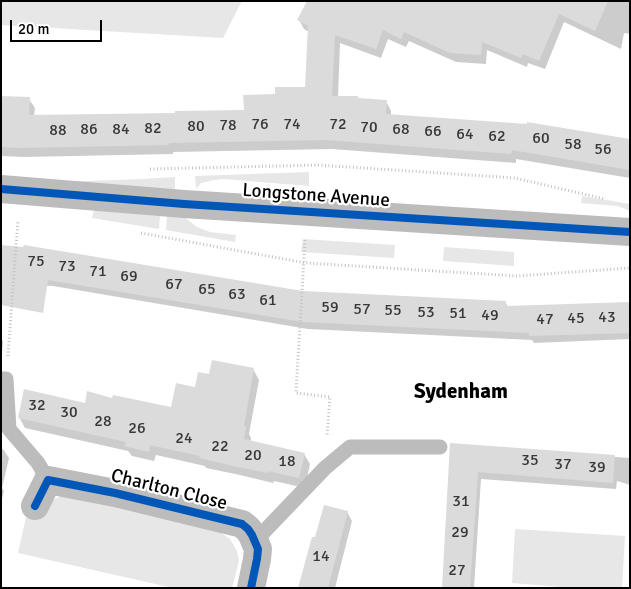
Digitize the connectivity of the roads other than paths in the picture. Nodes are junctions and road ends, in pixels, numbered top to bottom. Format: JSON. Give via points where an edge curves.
{"nodes":[{"id":1,"x":11,"y":190,"type":"edge"},
{"id":2,"x":630,"y":232,"type":"edge"},
{"id":3,"x":4,"y":379,"type":"edge"},
{"id":4,"x":440,"y":447,"type":"dead end"},
{"id":5,"x":48,"y":480,"type":"junction"},
{"id":6,"x":35,"y":506,"type":"dead end"},
{"id":7,"x":255,"y":541,"type":"junction"},
{"id":8,"x":251,"y":588,"type":"edge"}],
"edges":[{"from":1,"to":2,"type":"street","name":"Longstone Avenue"},
{"from":3,"to":5,"type":"lane","via":[[9,429]]},
{"from":4,"to":7,"type":"lane","via":[[350,447],[325,468]]},
{"from":5,"to":6,"type":"street"},
{"from":5,"to":7,"type":"street","name":"Charlton Close","via":[[242,524]]},
{"from":7,"to":8,"type":"street","via":[[258,549]]}]}
